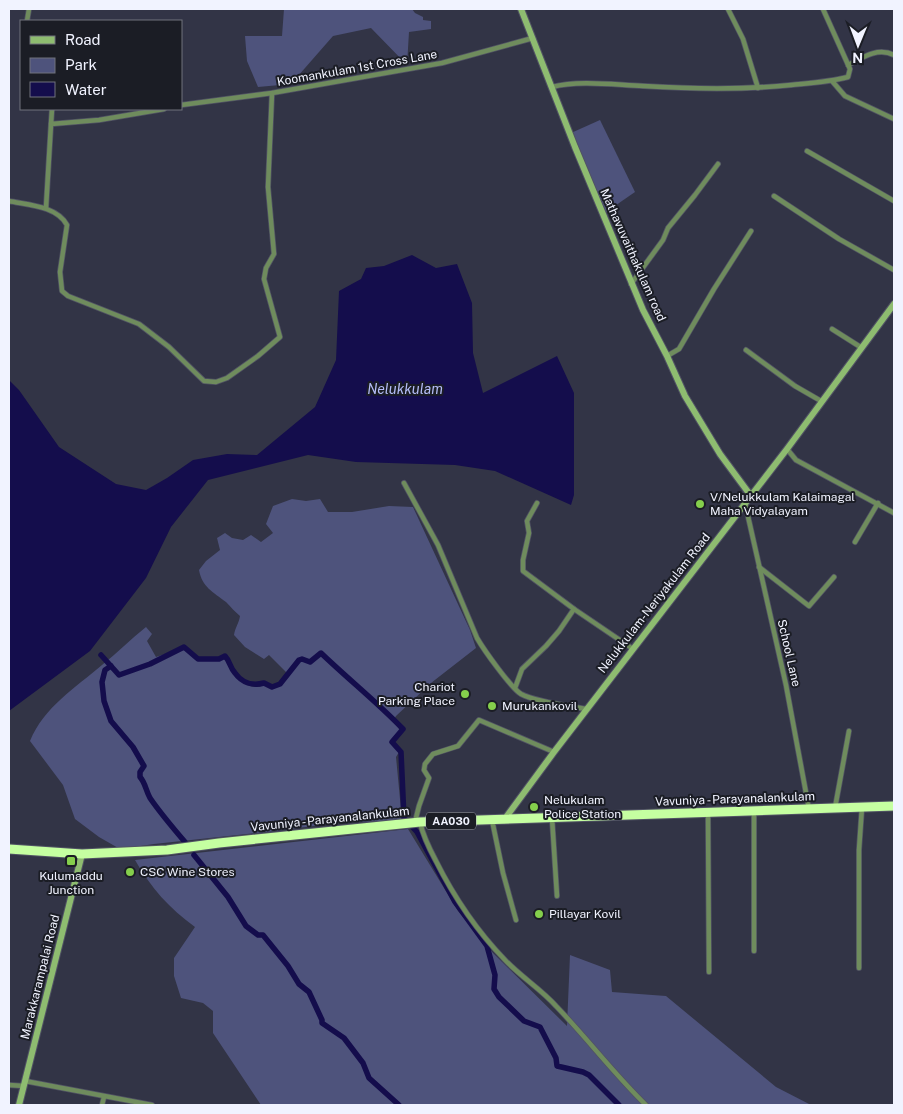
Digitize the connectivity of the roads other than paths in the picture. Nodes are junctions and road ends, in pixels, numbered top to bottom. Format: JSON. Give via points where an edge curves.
{"nodes":[{"id":1,"x":520,"y":9,"type":"edge"},
{"id":2,"x":728,"y":9,"type":"edge"},
{"id":3,"x":823,"y":9,"type":"edge"},
{"id":4,"x":533,"y":38,"type":"junction"},
{"id":5,"x":894,"y":55,"type":"edge"},
{"id":6,"x":848,"y":65,"type":"junction"},
{"id":7,"x":832,"y":81,"type":"junction"},
{"id":8,"x":552,"y":87,"type":"junction"},
{"id":9,"x":758,"y":88,"type":"junction"},
{"id":10,"x":272,"y":92,"type":"junction"},
{"id":11,"x":182,"y":105,"type":"edge"},
{"id":12,"x":52,"y":110,"type":"edge"},
{"id":13,"x":158,"y":110,"type":"edge"},
{"id":14,"x":894,"y":119,"type":"edge"},
{"id":15,"x":51,"y":124,"type":"junction"},
{"id":16,"x":807,"y":151,"type":"dead end"},
{"id":17,"x":718,"y":164,"type":"dead end"},
{"id":18,"x":774,"y":196,"type":"dead end"},
{"id":19,"x":9,"y":201,"type":"edge"},
{"id":20,"x":894,"y":201,"type":"edge"},
{"id":21,"x":46,"y":208,"type":"junction"},
{"id":22,"x":751,"y":230,"type":"dead end"},
{"id":23,"x":894,"y":270,"type":"edge"},
{"id":24,"x":631,"y":284,"type":"junction"},
{"id":25,"x":894,"y":307,"type":"edge"},
{"id":26,"x":832,"y":329,"type":"dead end"},
{"id":27,"x":862,"y":348,"type":"junction"},
{"id":28,"x":746,"y":350,"type":"dead end"},
{"id":29,"x":667,"y":356,"type":"junction"},
{"id":30,"x":821,"y":401,"type":"junction"},
{"id":31,"x":787,"y":449,"type":"junction"},
{"id":32,"x":404,"y":483,"type":"dead end"},
{"id":33,"x":750,"y":496,"type":"junction"},
{"id":34,"x":537,"y":503,"type":"dead end"},
{"id":35,"x":745,"y":503,"type":"junction"},
{"id":36,"x":878,"y":503,"type":"junction"},
{"id":37,"x":894,"y":513,"type":"edge"},
{"id":38,"x":855,"y":542,"type":"dead end"},
{"id":39,"x":759,"y":567,"type":"junction"},
{"id":40,"x":834,"y":577,"type":"dead end"},
{"id":41,"x":574,"y":609,"type":"junction"},
{"id":42,"x":633,"y":649,"type":"junction"},
{"id":43,"x":515,"y":688,"type":"junction"},
{"id":44,"x":587,"y":709,"type":"junction"},
{"id":45,"x":849,"y":731,"type":"dead end"},
{"id":46,"x":554,"y":752,"type":"junction"},
{"id":47,"x":894,"y":806,"type":"edge"},
{"id":48,"x":862,"y":807,"type":"junction"},
{"id":49,"x":809,"y":808,"type":"junction"},
{"id":50,"x":835,"y":808,"type":"junction"},
{"id":51,"x":754,"y":810,"type":"junction"},
{"id":52,"x":708,"y":812,"type":"junction"},
{"id":53,"x":552,"y":818,"type":"junction"},
{"id":54,"x":492,"y":820,"type":"junction"},
{"id":55,"x":504,"y":820,"type":"junction"},
{"id":56,"x":417,"y":822,"type":"junction"},
{"id":57,"x":9,"y":849,"type":"edge"},
{"id":58,"x":82,"y":854,"type":"junction"},
{"id":59,"x":557,"y":896,"type":"dead end"},
{"id":60,"x":516,"y":920,"type":"dead end"},
{"id":61,"x":754,"y":951,"type":"dead end"},
{"id":62,"x":859,"y":968,"type":"dead end"},
{"id":63,"x":709,"y":972,"type":"dead end"},
{"id":64,"x":24,"y":1084,"type":"junction"},
{"id":65,"x":9,"y":1085,"type":"edge"},
{"id":66,"x":104,"y":1097,"type":"junction"},
{"id":67,"x":19,"y":1105,"type":"edge"},
{"id":68,"x":102,"y":1105,"type":"edge"},
{"id":69,"x":152,"y":1105,"type":"edge"},
{"id":70,"x":646,"y":1105,"type":"edge"}],
"edges":[{"from":1,"to":4,"type":"street","name":"Mathavuvaithakulam road"},
{"from":2,"to":9,"type":"street","via":[[743,39]]},
{"from":3,"to":6,"type":"street"},
{"from":4,"to":8,"type":"street","name":"Mathavuvaithakulam road"},
{"from":4,"to":10,"type":"street","name":"Koomankulam 1st Cross Lane","via":[[442,63]]},
{"from":5,"to":6,"type":"street","via":[[878,52]]},
{"from":6,"to":7,"type":"street","via":[[848,77]]},
{"from":7,"to":9,"type":"street"},
{"from":7,"to":14,"type":"street","via":[[845,96]]},
{"from":8,"to":9,"type":"street","via":[[602,84]]},
{"from":8,"to":24,"type":"street","name":"Mathavuvaithakulam road"},
{"from":10,"to":11,"type":"street","name":"Koomankulam 1st Cross Lane"},
{"from":10,"to":21,"type":"street","via":[[268,187],[274,254],[264,279],[280,337],[226,378],[216,382],[204,381],[139,324],[62,291],[60,272],[67,225]]},
{"from":12,"to":15,"type":"street"},
{"from":13,"to":15,"type":"street"},
{"from":15,"to":21,"type":"street"},
{"from":16,"to":20,"type":"street"},
{"from":17,"to":24,"type":"street","via":[[668,228]]},
{"from":18,"to":23,"type":"street"},
{"from":19,"to":21,"type":"street"},
{"from":22,"to":29,"type":"street","via":[[679,349]]},
{"from":24,"to":29,"type":"street","name":"Mathavuvaithakulam road"},
{"from":25,"to":27,"type":"street","name":"Nelukkulam-Neriyakulam Road"},
{"from":26,"to":27,"type":"street"},
{"from":27,"to":30,"type":"street","name":"Nelukkulam-Neriyakulam Road"},
{"from":28,"to":30,"type":"street"},
{"from":29,"to":33,"type":"street","name":"Mathavuvaithakulam road","via":[[685,396]]},
{"from":30,"to":31,"type":"street","name":"Nelukkulam-Neriyakulam Road"},
{"from":31,"to":33,"type":"street","name":"Nelukkulam-Neriyakulam Road"},
{"from":31,"to":36,"type":"street","via":[[796,460]]},
{"from":32,"to":43,"type":"street","via":[[438,545],[477,638]]},
{"from":33,"to":35,"type":"street","name":"Nelukkulam-Neriyakulam Road"},
{"from":34,"to":41,"type":"street","via":[[527,521],[529,533],[523,571]]},
{"from":35,"to":39,"type":"street","name":"School Lane"},
{"from":35,"to":42,"type":"street","name":"Nelukkulam-Neriyakulam Road"},
{"from":36,"to":37,"type":"street"},
{"from":36,"to":38,"type":"street"},
{"from":39,"to":40,"type":"street","via":[[809,606]]},
{"from":39,"to":49,"type":"street","name":"School Lane"},
{"from":41,"to":42,"type":"street"},
{"from":41,"to":43,"type":"street","via":[[546,646],[522,669]]},
{"from":42,"to":44,"type":"street","name":"Nelukkulam-Neriyakulam Road"},
{"from":43,"to":44,"type":"street","via":[[521,694],[538,699]]},
{"from":44,"to":46,"type":"street","name":"Nelukkulam-Neriyakulam Road"},
{"from":45,"to":50,"type":"street"},
{"from":46,"to":55,"type":"street","name":"Nelukkulam-Neriyakulam Road"},
{"from":46,"to":56,"type":"street","via":[[480,720],[458,746],[432,754],[425,764],[424,770],[429,778]]},
{"from":47,"to":48,"type":"highway","name":"Vavuniya - Parayanalankulam","number":"AA030"},
{"from":48,"to":50,"type":"highway","name":"Vavuniya - Parayanalankulam","number":"AA030"},
{"from":48,"to":62,"type":"street"},
{"from":49,"to":50,"type":"highway","name":"Vavuniya - Parayanalankulam","number":"AA030"},
{"from":49,"to":51,"type":"highway","name":"Vavuniya - Parayanalankulam","number":"AA030"},
{"from":51,"to":52,"type":"highway","name":"Vavuniya - Parayanalankulam","number":"AA030"},
{"from":51,"to":61,"type":"street"},
{"from":52,"to":53,"type":"highway","name":"Vavuniya - Parayanalankulam","number":"AA030"},
{"from":52,"to":63,"type":"street"},
{"from":53,"to":55,"type":"highway","name":"Vavuniya - Parayanalankulam","number":"AA030"},
{"from":53,"to":59,"type":"street"},
{"from":54,"to":55,"type":"highway","name":"Vavuniya - Parayanalankulam","number":"AA030"},
{"from":54,"to":56,"type":"highway","name":"Vavuniya - Parayanalankulam","number":"AA030"},
{"from":54,"to":60,"type":"street"},
{"from":56,"to":58,"type":"highway","name":"Vavuniya - Parayanalankulam","number":"AA030","via":[[167,850]]},
{"from":56,"to":70,"type":"street","via":[[451,892],[469,917],[506,961],[557,1007]]},
{"from":57,"to":58,"type":"highway","name":"Vavuniya - Parayanalankulam","number":"AA030"},
{"from":58,"to":64,"type":"street","name":"Marakkarampalai Road"},
{"from":64,"to":65,"type":"street"},
{"from":64,"to":66,"type":"street"},
{"from":64,"to":67,"type":"street","name":"Marakkarampalai Road"},
{"from":66,"to":68,"type":"street"},
{"from":66,"to":69,"type":"street"}]}
